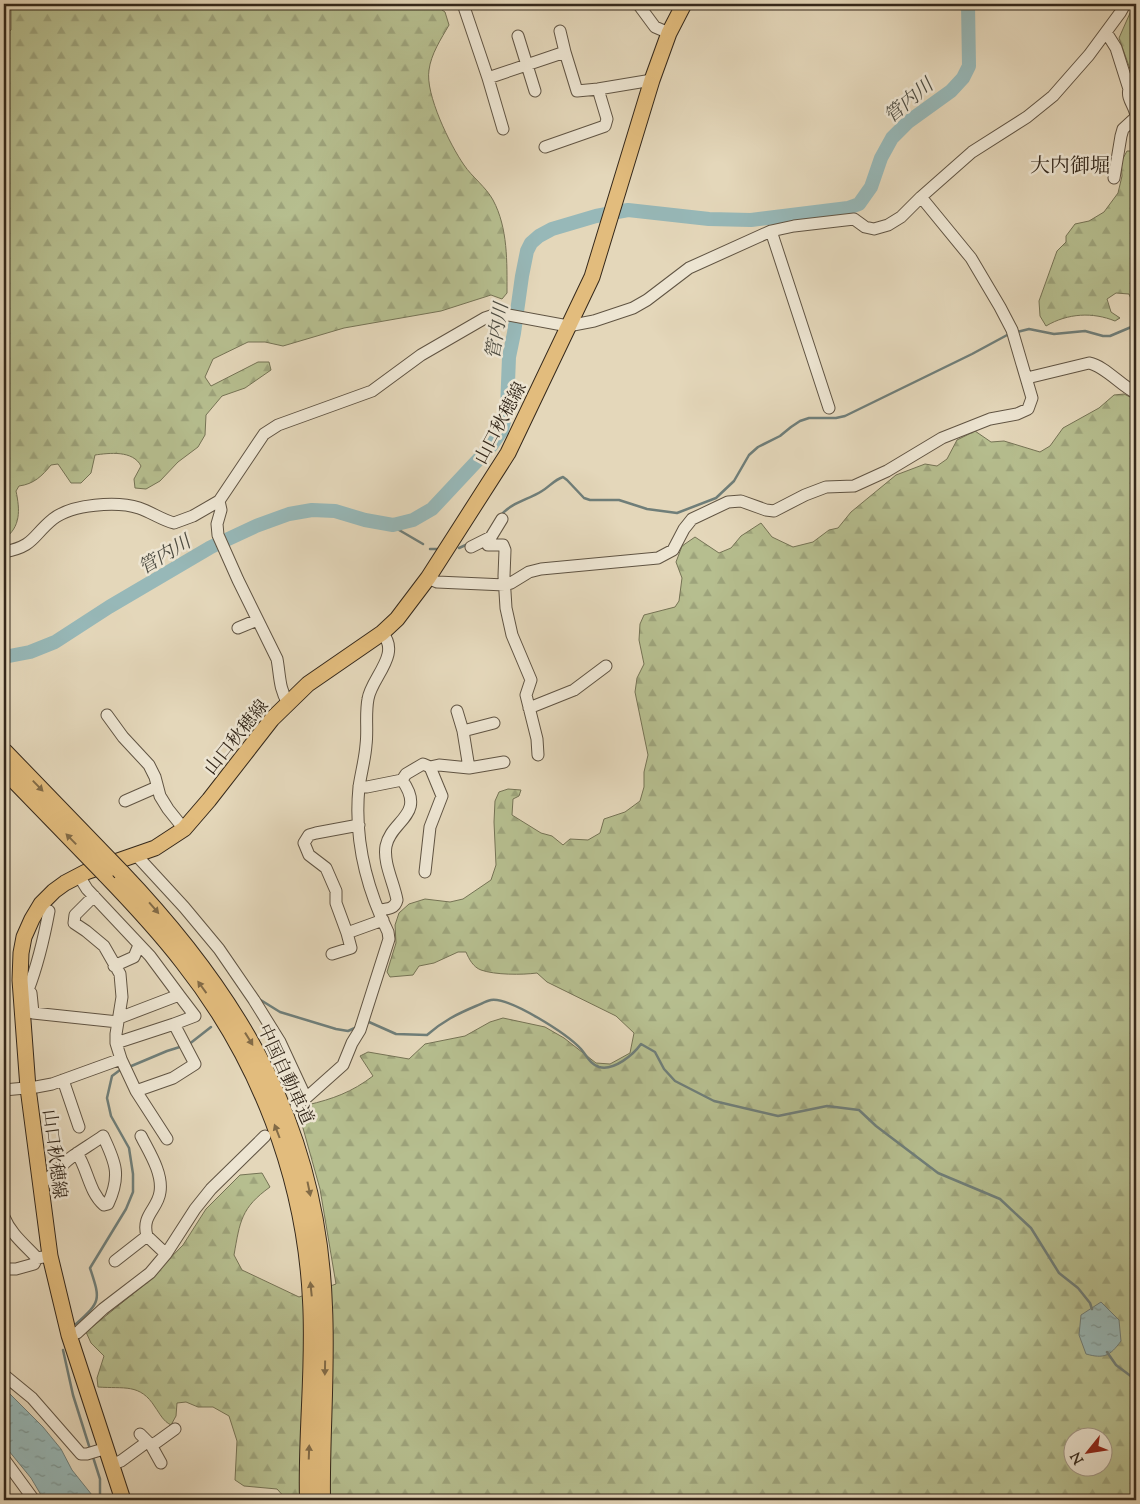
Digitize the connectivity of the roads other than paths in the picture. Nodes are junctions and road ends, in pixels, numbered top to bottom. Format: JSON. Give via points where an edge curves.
{"nodes":[{"id":1,"x":463,"y":4,"type":"edge"},
{"id":2,"x":638,"y":4,"type":"edge"},
{"id":3,"x":684,"y":4,"type":"edge"},
{"id":4,"x":1125,"y":4,"type":"edge"},
{"id":5,"x":560,"y":32,"type":"dead end"},
{"id":6,"x":1106,"y":32,"type":"junction"},
{"id":7,"x":669,"y":33,"type":"junction"},
{"id":8,"x":518,"y":36,"type":"dead end"},
{"id":9,"x":565,"y":52,"type":"junction"},
{"id":10,"x":526,"y":65,"type":"junction"},
{"id":11,"x":488,"y":78,"type":"junction"},
{"id":12,"x":652,"y":80,"type":"junction"},
{"id":13,"x":598,"y":89,"type":"junction"},
{"id":14,"x":535,"y":91,"type":"dead end"},
{"id":15,"x":503,"y":129,"type":"dead end"},
{"id":16,"x":545,"y":147,"type":"dead end"},
{"id":17,"x":1114,"y":178,"type":"dead end"},
{"id":18,"x":921,"y":197,"type":"junction"},
{"id":19,"x":771,"y":232,"type":"junction"},
{"id":20,"x":568,"y":326,"type":"junction"},
{"id":21,"x":1027,"y":378,"type":"junction"},
{"id":22,"x":1136,"y":393,"type":"edge"},
{"id":23,"x":829,"y":408,"type":"dead end"},
{"id":24,"x":219,"y":501,"type":"junction"},
{"id":25,"x":502,"y":519,"type":"dead end"},
{"id":26,"x":487,"y":540,"type":"junction"},
{"id":27,"x":471,"y":547,"type":"dead end"},
{"id":28,"x":4,"y":552,"type":"edge"},
{"id":29,"x":428,"y":578,"type":"junction"},
{"id":30,"x":505,"y":585,"type":"junction"},
{"id":31,"x":257,"y":620,"type":"junction"},
{"id":32,"x":238,"y":628,"type":"dead end"},
{"id":33,"x":382,"y":633,"type":"junction"},
{"id":34,"x":606,"y":666,"type":"dead end"},
{"id":35,"x":288,"y":703,"type":"junction"},
{"id":36,"x":529,"y":708,"type":"junction"},
{"id":37,"x":457,"y":711,"type":"dead end"},
{"id":38,"x":107,"y":715,"type":"dead end"},
{"id":39,"x":494,"y":723,"type":"dead end"},
{"id":40,"x":462,"y":731,"type":"junction"},
{"id":41,"x":4,"y":751,"type":"edge"},
{"id":42,"x":538,"y":755,"type":"dead end"},
{"id":43,"x":504,"y":762,"type":"dead end"},
{"id":44,"x":430,"y":767,"type":"junction"},
{"id":45,"x":469,"y":768,"type":"junction"},
{"id":46,"x":4,"y":770,"type":"edge"},
{"id":47,"x":402,"y":780,"type":"junction"},
{"id":48,"x":359,"y":786,"type":"junction"},
{"id":49,"x":157,"y":787,"type":"junction"},
{"id":50,"x":125,"y":801,"type":"dead end"},
{"id":51,"x":359,"y":825,"type":"junction"},
{"id":52,"x":184,"y":829,"type":"junction"},
{"id":53,"x":137,"y":856,"type":"junction"},
{"id":54,"x":425,"y":872,"type":"dead end"},
{"id":55,"x":113,"y":873,"type":"junction"},
{"id":56,"x":79,"y":876,"type":"junction"},
{"id":57,"x":94,"y":896,"type":"junction"},
{"id":58,"x":49,"y":911,"type":"dead end"},
{"id":59,"x":381,"y":915,"type":"junction"},
{"id":60,"x":347,"y":934,"type":"junction"},
{"id":61,"x":139,"y":945,"type":"junction"},
{"id":62,"x":332,"y":954,"type":"dead end"},
{"id":63,"x":114,"y":966,"type":"junction"},
{"id":64,"x":24,"y":991,"type":"junction"},
{"id":65,"x":179,"y":995,"type":"junction"},
{"id":66,"x":118,"y":1020,"type":"junction"},
{"id":67,"x":174,"y":1024,"type":"junction"},
{"id":68,"x":116,"y":1043,"type":"junction"},
{"id":69,"x":120,"y":1059,"type":"junction"},
{"id":70,"x":64,"y":1080,"type":"junction"},
{"id":71,"x":28,"y":1088,"type":"junction"},
{"id":72,"x":4,"y":1090,"type":"edge"},
{"id":73,"x":136,"y":1091,"type":"junction"},
{"id":74,"x":306,"y":1098,"type":"junction"},
{"id":75,"x":296,"y":1106,"type":"dead end"},
{"id":76,"x":79,"y":1127,"type":"dead end"},
{"id":77,"x":141,"y":1136,"type":"dead end"},
{"id":78,"x":265,"y":1136,"type":"dead end"},
{"id":79,"x":167,"y":1139,"type":"dead end"},
{"id":80,"x":77,"y":1153,"type":"junction"},
{"id":81,"x":40,"y":1184,"type":"junction"},
{"id":82,"x":4,"y":1217,"type":"edge"},
{"id":83,"x":147,"y":1236,"type":"junction"},
{"id":84,"x":166,"y":1254,"type":"junction"},
{"id":85,"x":44,"y":1257,"type":"junction"},
{"id":86,"x":115,"y":1261,"type":"dead end"},
{"id":87,"x":4,"y":1268,"type":"edge"},
{"id":88,"x":69,"y":1335,"type":"junction"},
{"id":89,"x":4,"y":1375,"type":"edge"},
{"id":90,"x":174,"y":1429,"type":"dead end"},
{"id":91,"x":146,"y":1440,"type":"junction"},
{"id":92,"x":96,"y":1451,"type":"junction"},
{"id":93,"x":4,"y":1459,"type":"edge"},
{"id":94,"x":161,"y":1463,"type":"dead end"},
{"id":95,"x":112,"y":1464,"type":"junction"},
{"id":96,"x":34,"y":1500,"type":"edge"},
{"id":97,"x":123,"y":1500,"type":"edge"},
{"id":98,"x":308,"y":1500,"type":"edge"},
{"id":99,"x":322,"y":1500,"type":"edge"}],
"edges":[{"from":1,"to":11,"type":"street"},
{"from":2,"to":7,"type":"street","via":[[655,27]]},
{"from":3,"to":7,"type":"main road","name":"山口秋穂線"},
{"from":4,"to":6,"type":"street"},
{"from":5,"to":9,"type":"street"},
{"from":6,"to":17,"type":"street","via":[[1116,48],[1136,113],[1120,136]]},
{"from":6,"to":18,"type":"street","via":[[1053,96],[972,152]]},
{"from":7,"to":12,"type":"main road","name":"山口秋穂線"},
{"from":8,"to":10,"type":"street"},
{"from":9,"to":10,"type":"street"},
{"from":9,"to":13,"type":"street","via":[[577,91]]},
{"from":10,"to":11,"type":"street"},
{"from":10,"to":14,"type":"street"},
{"from":11,"to":15,"type":"street"},
{"from":12,"to":13,"type":"street"},
{"from":12,"to":20,"type":"main road","name":"山口秋穂線","via":[[592,277]]},
{"from":13,"to":16,"type":"street","via":[[607,119],[605,126]]},
{"from":18,"to":19,"type":"street","via":[[901,217],[874,229],[854,220],[794,226]]},
{"from":18,"to":21,"type":"street","via":[[979,269],[1013,333]]},
{"from":19,"to":20,"type":"street","via":[[689,268],[633,308]]},
{"from":19,"to":23,"type":"street"},
{"from":20,"to":24,"type":"street","via":[[503,314],[485,318],[421,355],[372,391],[278,425],[264,434]]},
{"from":20,"to":29,"type":"main road","name":"山口秋穂線","via":[[508,453]]},
{"from":21,"to":22,"type":"street","via":[[1089,363],[1097,364]]},
{"from":21,"to":30,"type":"street","via":[[1032,398],[1028,409],[942,438],[887,471],[854,486],[826,487],[774,511],[741,501],[728,502],[692,519],[674,550],[658,558],[541,569]]},
{"from":24,"to":28,"type":"street","via":[[174,523],[128,506],[94,506],[74,510],[53,519],[25,546]]},
{"from":24,"to":31,"type":"street","via":[[218,535]]},
{"from":25,"to":26,"type":"street"},
{"from":26,"to":27,"type":"street"},
{"from":26,"to":30,"type":"street","via":[[488,545],[503,545],[505,550]]},
{"from":29,"to":30,"type":"street","via":[[437,582]]},
{"from":29,"to":33,"type":"main road","name":"山口秋穂線","via":[[397,619]]},
{"from":30,"to":36,"type":"street","via":[[512,635],[531,680],[526,696]]},
{"from":31,"to":32,"type":"street"},
{"from":31,"to":35,"type":"street","via":[[277,659],[280,688]]},
{"from":33,"to":35,"type":"main road","name":"山口秋穂線","via":[[308,684]]},
{"from":33,"to":48,"type":"street","via":[[388,646],[387,658],[368,694],[366,745]]},
{"from":34,"to":36,"type":"street","via":[[574,690]]},
{"from":35,"to":52,"type":"main road","name":"山口秋穂線"},
{"from":36,"to":42,"type":"street"},
{"from":37,"to":40,"type":"street"},
{"from":38,"to":49,"type":"street","via":[[149,765]]},
{"from":39,"to":40,"type":"street"},
{"from":40,"to":45,"type":"street"},
{"from":41,"to":55,"type":"highway","name":"中国自動車道","one_way":true,"bridge":true},
{"from":43,"to":45,"type":"street"},
{"from":44,"to":45,"type":"street"},
{"from":44,"to":47,"type":"street","via":[[424,764]]},
{"from":44,"to":54,"type":"street","via":[[442,796],[430,827]]},
{"from":55,"to":46,"type":"highway","name":"中国自動車道","one_way":true,"bridge":true},
{"from":47,"to":48,"type":"street"},
{"from":47,"to":59,"type":"street","via":[[408,789],[408,815],[386,845],[397,900],[396,905]]},
{"from":48,"to":51,"type":"street"},
{"from":49,"to":50,"type":"street"},
{"from":49,"to":52,"type":"street","via":[[168,809]]},
{"from":51,"to":59,"type":"street","via":[[368,882]]},
{"from":51,"to":60,"type":"street","via":[[316,833],[306,838],[304,843],[309,855],[326,868],[336,891],[336,903]]},
{"from":52,"to":53,"type":"main road","name":"山口秋穂線"},
{"from":53,"to":56,"type":"main road","name":"山口秋穂線"},
{"from":53,"to":74,"type":"street","via":[[190,914],[249,993],[280,1042]]},
{"from":98,"to":55,"type":"highway","name":"中国自動車道","one_way":true,"via":[[313,1350],[311,1298],[302,1219],[282,1142],[262,1089],[211,1000]]},
{"from":55,"to":99,"type":"highway","name":"中国自動車道","one_way":true,"via":[[169,924],[222,994],[255,1048],[294,1138],[314,1216],[324,1298]]},
{"from":56,"to":57,"type":"street"},
{"from":56,"to":64,"type":"main road","name":"山口秋穂線","via":[[54,891],[32,919],[21,953]]},
{"from":57,"to":61,"type":"street"},
{"from":57,"to":63,"type":"street","via":[[75,915],[74,923],[104,946]]},
{"from":58,"to":64,"type":"street","via":[[42,948]]},
{"from":59,"to":60,"type":"street"},
{"from":59,"to":74,"type":"street","via":[[389,939],[360,1030],[343,1065]]},
{"from":60,"to":62,"type":"street","via":[[351,948]]},
{"from":61,"to":63,"type":"street","via":[[134,957]]},
{"from":61,"to":65,"type":"street"},
{"from":63,"to":66,"type":"street","via":[[120,974],[122,997]]},
{"from":64,"to":66,"type":"street","via":[[31,993],[33,1013]]},
{"from":64,"to":71,"type":"main road","name":"山口秋穂線"},
{"from":65,"to":66,"type":"street"},
{"from":65,"to":67,"type":"street","via":[[195,1016]]},
{"from":66,"to":68,"type":"street"},
{"from":67,"to":68,"type":"street"},
{"from":67,"to":73,"type":"street","via":[[195,1064],[173,1078]]},
{"from":68,"to":69,"type":"street"},
{"from":69,"to":70,"type":"street"},
{"from":69,"to":73,"type":"street"},
{"from":70,"to":71,"type":"street"},
{"from":70,"to":76,"type":"street"},
{"from":71,"to":72,"type":"street"},
{"from":71,"to":81,"type":"main road","name":"山口秋穂線"},
{"from":73,"to":79,"type":"street"},
{"from":74,"to":75,"type":"street"},
{"from":77,"to":83,"type":"street","via":[[155,1164],[160,1193],[144,1226]]},
{"from":78,"to":84,"type":"street","via":[[211,1189]]},
{"from":80,"to":80,"type":"street","via":[[103,1136],[115,1161],[115,1189],[108,1204],[104,1205],[96,1198]]},
{"from":80,"to":81,"type":"street"},
{"from":81,"to":85,"type":"main road","name":"山口秋穂線"},
{"from":82,"to":85,"type":"street","via":[[17,1239]]},
{"from":83,"to":84,"type":"street"},
{"from":83,"to":86,"type":"street"},
{"from":84,"to":88,"type":"street","via":[[150,1272],[77,1332]]},
{"from":85,"to":87,"type":"street","via":[[16,1269]]},
{"from":85,"to":88,"type":"main road","name":"山口秋穂線"},
{"from":88,"to":92,"type":"main road","name":"山口秋穂線"},
{"from":89,"to":92,"type":"street","via":[[32,1398],[81,1454]]},
{"from":90,"to":91,"type":"street","via":[[157,1442]]},
{"from":91,"to":94,"type":"street"},
{"from":91,"to":95,"type":"street","via":[[121,1461]]},
{"from":92,"to":95,"type":"main road","name":"山口秋穂線"},
{"from":93,"to":96,"type":"street"},
{"from":95,"to":97,"type":"main road","name":"山口秋穂線"}]}
